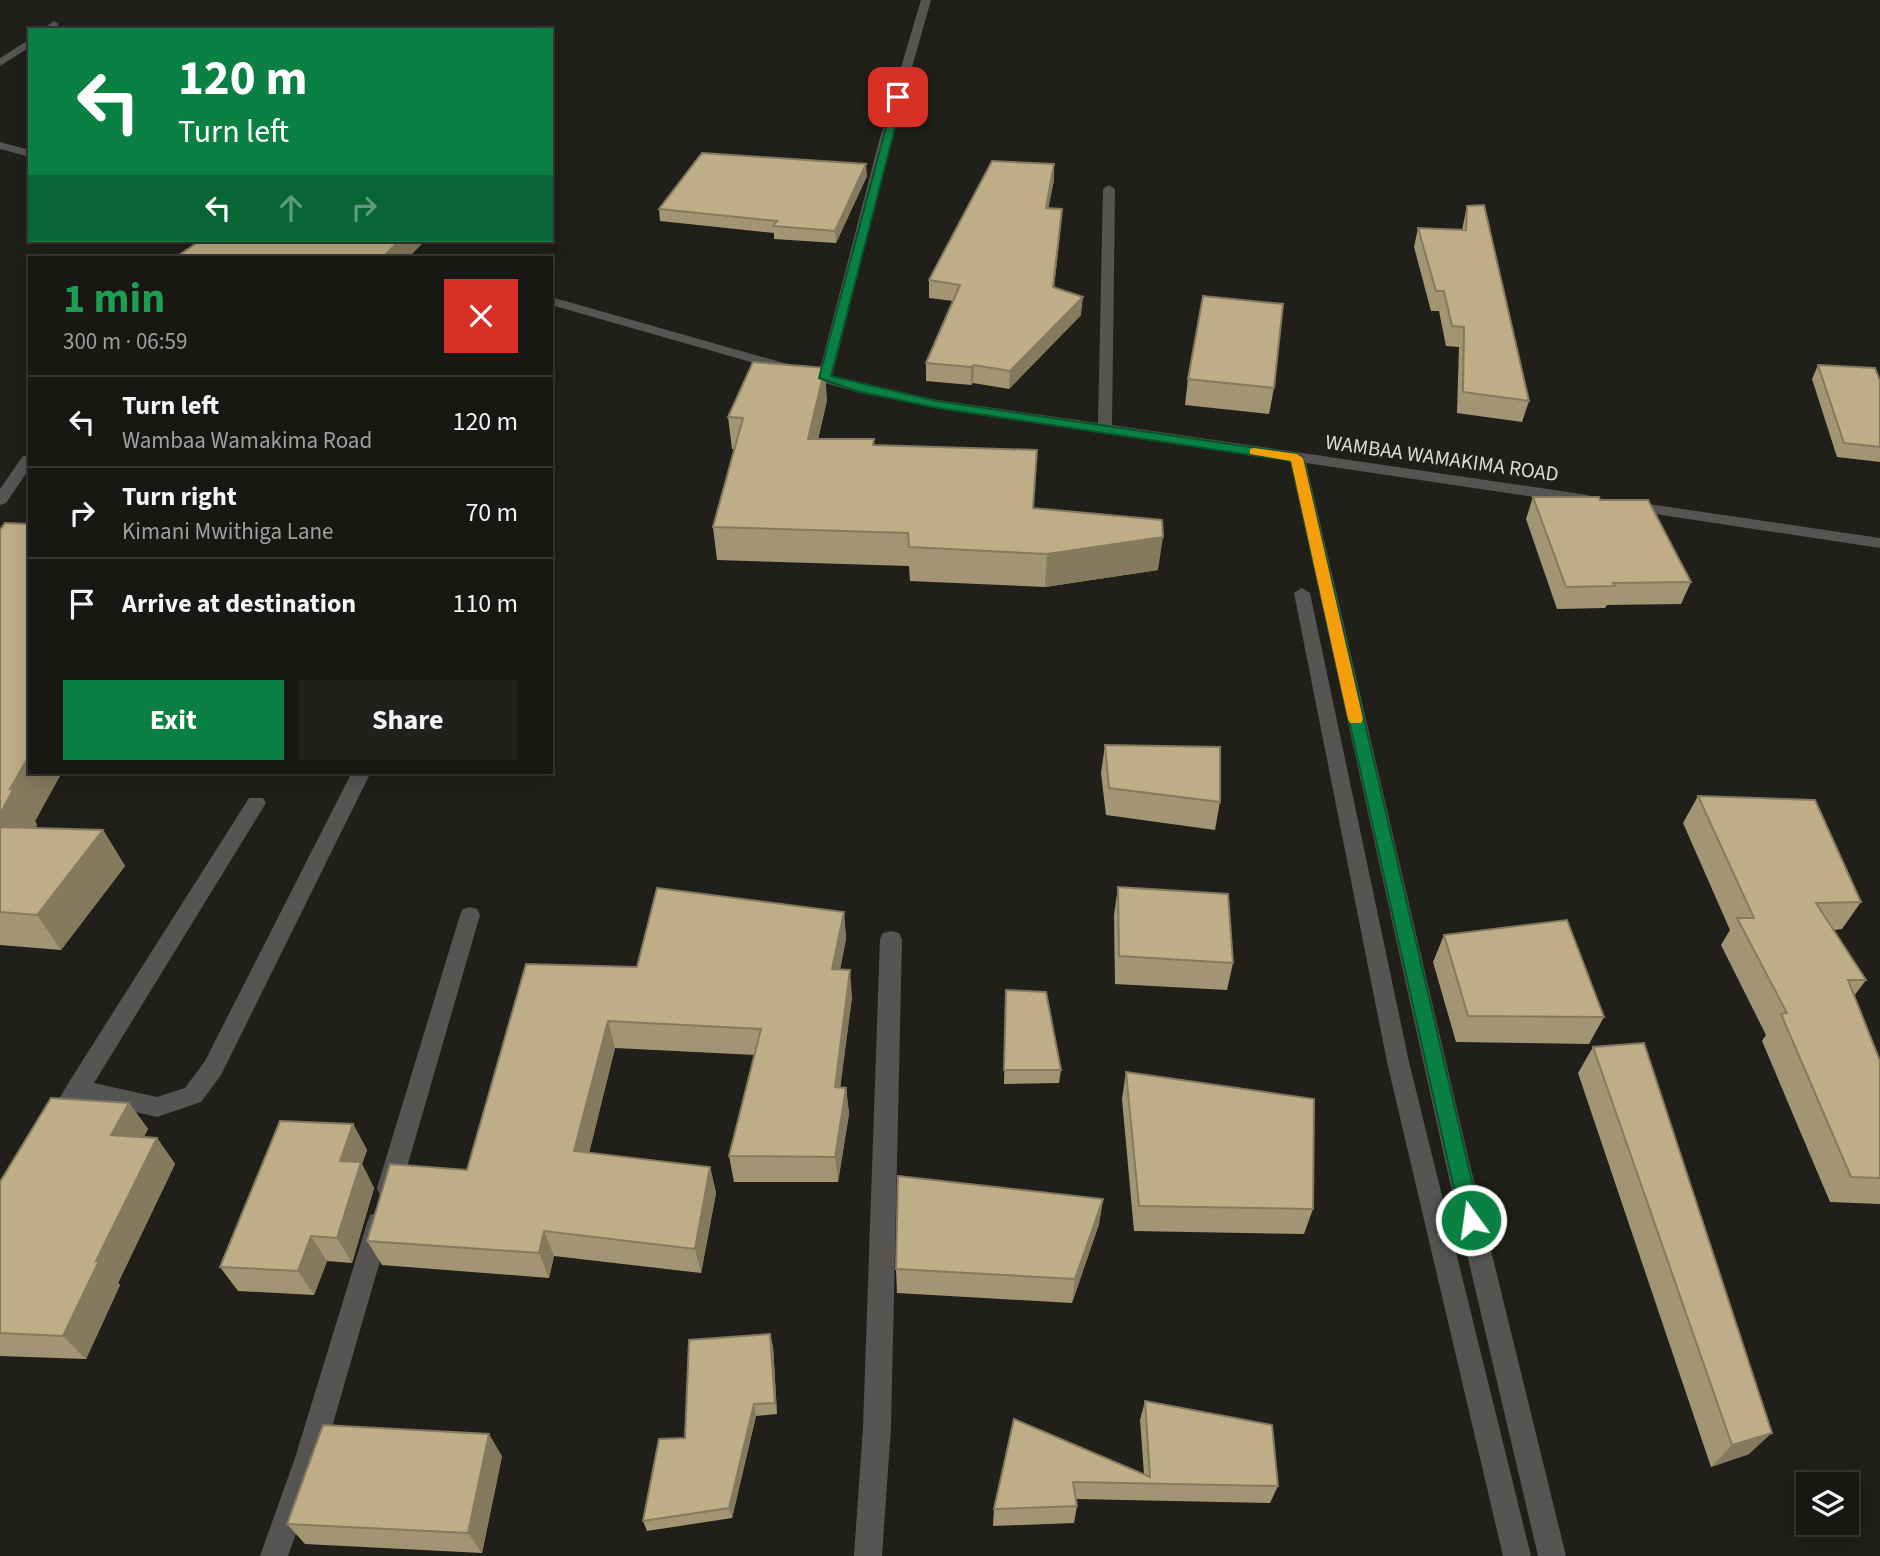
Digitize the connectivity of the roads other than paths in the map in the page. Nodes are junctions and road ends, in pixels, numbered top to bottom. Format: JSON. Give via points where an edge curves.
{"nodes":[{"id":1,"x":926,"y":0,"type":"edge"},
{"id":2,"x":28,"y":43,"type":"edge"},
{"id":3,"x":0,"y":64,"type":"edge"},
{"id":4,"x":0,"y":145,"type":"edge"},
{"id":5,"x":28,"y":153,"type":"edge"},
{"id":6,"x":1109,"y":189,"type":"dead end"},
{"id":7,"x":553,"y":303,"type":"edge"},
{"id":8,"x":825,"y":378,"type":"junction"},
{"id":9,"x":1105,"y":428,"type":"junction"},
{"id":10,"x":1297,"y":458,"type":"junction"},
{"id":11,"x":28,"y":459,"type":"dead end"},
{"id":12,"x":0,"y":500,"type":"edge"},
{"id":13,"x":1880,"y":543,"type":"edge"},
{"id":14,"x":1302,"y":593,"type":"dead end"},
{"id":15,"x":360,"y":774,"type":"edge"},
{"id":16,"x":257,"y":803,"type":"dead end"},
{"id":17,"x":470,"y":915,"type":"dead end"},
{"id":18,"x":891,"y":939,"type":"dead end"},
{"id":19,"x":77,"y":1089,"type":"junction"},
{"id":20,"x":56,"y":1123,"type":"edge"},
{"id":21,"x":274,"y":1556,"type":"edge"},
{"id":22,"x":868,"y":1556,"type":"edge"},
{"id":23,"x":1517,"y":1556,"type":"edge"},
{"id":24,"x":1552,"y":1556,"type":"edge"}],
"edges":[{"from":1,"to":8,"type":"street"},
{"from":2,"to":3,"type":"street"},
{"from":4,"to":5,"type":"street"},
{"from":6,"to":9,"type":"street"},
{"from":7,"to":8,"type":"street","name":"WAMBAA WAMAKIMA ROAD"},
{"from":8,"to":9,"type":"street","name":"WAMBAA WAMAKIMA ROAD","via":[[937,404]]},
{"from":9,"to":10,"type":"street","name":"WAMBAA WAMAKIMA ROAD"},
{"from":10,"to":13,"type":"street","name":"WAMBAA WAMAKIMA ROAD"},
{"from":10,"to":24,"type":"street"},
{"from":11,"to":12,"type":"street"},
{"from":14,"to":23,"type":"street","via":[[1398,1062]]},
{"from":15,"to":19,"type":"street","via":[[213,1068],[193,1095],[157,1107]]},
{"from":16,"to":19,"type":"street"},
{"from":17,"to":21,"type":"street","via":[[309,1458]]},
{"from":18,"to":22,"type":"street","via":[[877,1413]]},
{"from":19,"to":20,"type":"street"}]}
